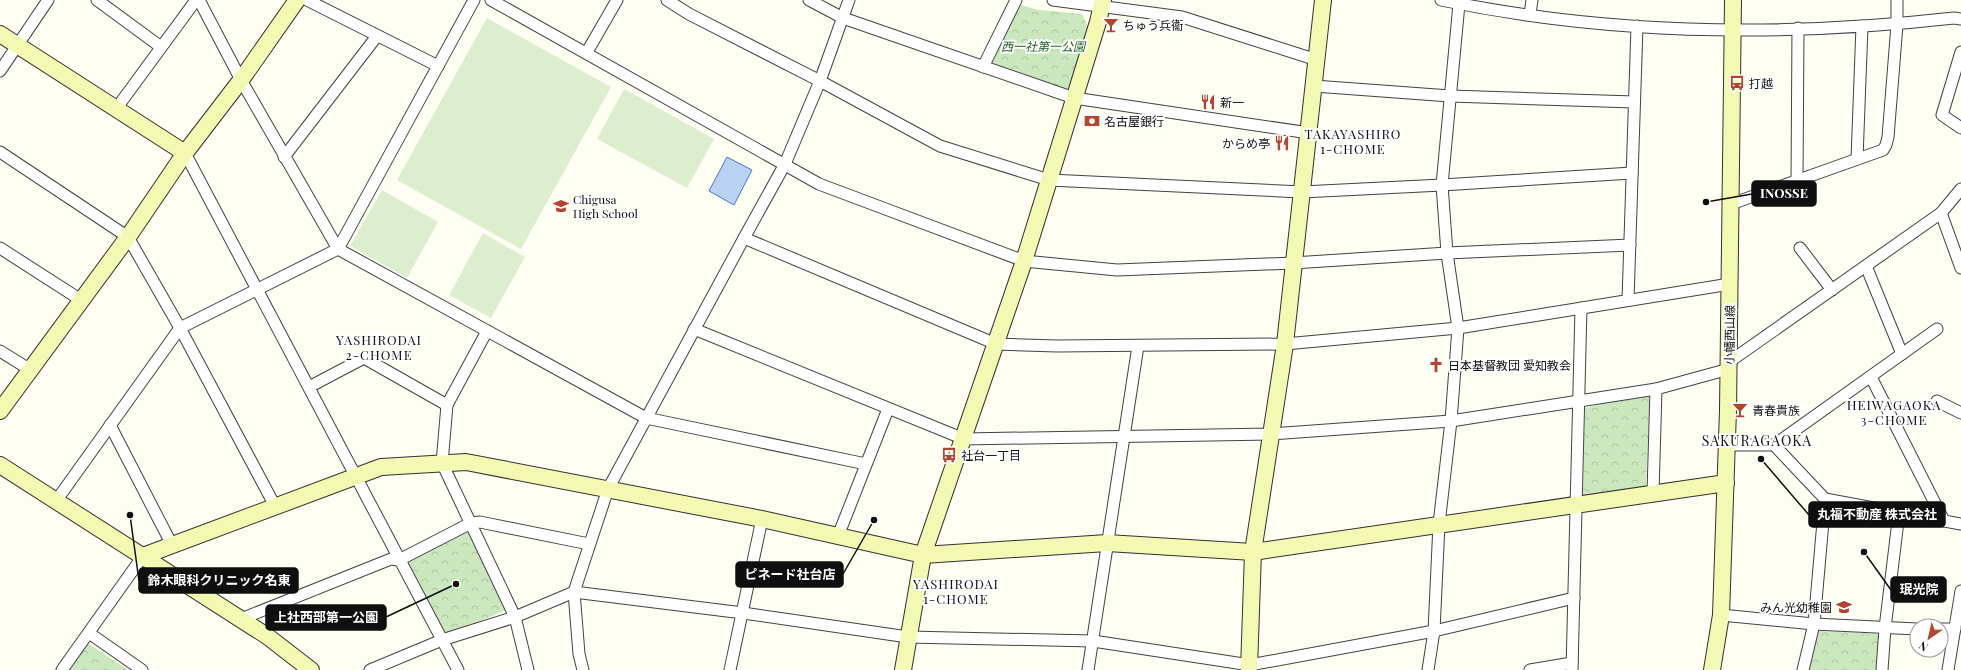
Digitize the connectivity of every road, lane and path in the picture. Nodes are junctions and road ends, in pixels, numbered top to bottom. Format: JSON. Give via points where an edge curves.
{"nodes":[{"id":1,"x":48,"y":0,"type":"edge"},
{"id":2,"x":97,"y":0,"type":"edge"},
{"id":3,"x":196,"y":0,"type":"edge"},
{"id":4,"x":200,"y":0,"type":"edge"},
{"id":5,"x":297,"y":0,"type":"edge"},
{"id":6,"x":307,"y":0,"type":"edge"},
{"id":7,"x":474,"y":0,"type":"edge"},
{"id":8,"x":491,"y":0,"type":"edge"},
{"id":9,"x":617,"y":0,"type":"edge"},
{"id":10,"x":667,"y":0,"type":"edge"},
{"id":11,"x":809,"y":0,"type":"edge"},
{"id":12,"x":849,"y":0,"type":"edge"},
{"id":13,"x":1016,"y":0,"type":"edge"},
{"id":14,"x":1053,"y":0,"type":"edge"},
{"id":15,"x":1323,"y":0,"type":"edge"},
{"id":16,"x":1441,"y":0,"type":"edge"},
{"id":17,"x":1532,"y":0,"type":"edge"},
{"id":18,"x":1733,"y":0,"type":"edge"},
{"id":19,"x":1897,"y":0,"type":"edge"},
{"id":20,"x":1102,"y":3,"type":"edge"},
{"id":21,"x":1459,"y":4,"type":"junction"},
{"id":22,"x":1530,"y":14,"type":"junction"},
{"id":23,"x":843,"y":18,"type":"junction"},
{"id":24,"x":1961,"y":19,"type":"edge"},
{"id":25,"x":1897,"y":25,"type":"junction"},
{"id":26,"x":1636,"y":26,"type":"junction"},
{"id":27,"x":1862,"y":26,"type":"junction"},
{"id":28,"x":1798,"y":28,"type":"junction"},
{"id":29,"x":1733,"y":31,"type":"junction"},
{"id":30,"x":0,"y":34,"type":"edge"},
{"id":31,"x":377,"y":36,"type":"junction"},
{"id":32,"x":18,"y":45,"type":"junction"},
{"id":33,"x":161,"y":47,"type":"junction"},
{"id":34,"x":587,"y":52,"type":"junction"},
{"id":35,"x":1961,"y":52,"type":"edge"},
{"id":36,"x":1316,"y":60,"type":"junction"},
{"id":37,"x":438,"y":66,"type":"junction"},
{"id":38,"x":983,"y":67,"type":"junction"},
{"id":39,"x":0,"y":71,"type":"edge"},
{"id":40,"x":241,"y":80,"type":"junction"},
{"id":41,"x":820,"y":81,"type":"junction"},
{"id":42,"x":1314,"y":86,"type":"junction"},
{"id":43,"x":1450,"y":96,"type":"junction"},
{"id":44,"x":1074,"y":98,"type":"junction"},
{"id":45,"x":1634,"y":102,"type":"junction"},
{"id":46,"x":116,"y":109,"type":"junction"},
{"id":47,"x":1961,"y":128,"type":"edge"},
{"id":48,"x":1309,"y":134,"type":"junction"},
{"id":49,"x":0,"y":152,"type":"edge"},
{"id":50,"x":185,"y":153,"type":"junction"},
{"id":51,"x":284,"y":157,"type":"junction"},
{"id":52,"x":1857,"y":159,"type":"junction"},
{"id":53,"x":785,"y":164,"type":"junction"},
{"id":54,"x":1632,"y":173,"type":"junction"},
{"id":55,"x":1049,"y":180,"type":"junction"},
{"id":56,"x":1797,"y":181,"type":"junction"},
{"id":57,"x":1442,"y":185,"type":"junction"},
{"id":58,"x":1961,"y":189,"type":"edge"},
{"id":59,"x":1302,"y":192,"type":"junction"},
{"id":60,"x":1731,"y":204,"type":"junction"},
{"id":61,"x":1941,"y":213,"type":"junction"},
{"id":62,"x":128,"y":237,"type":"junction"},
{"id":63,"x":744,"y":238,"type":"junction"},
{"id":64,"x":1630,"y":245,"type":"junction"},
{"id":65,"x":0,"y":248,"type":"edge"},
{"id":66,"x":1800,"y":248,"type":"dead end"},
{"id":67,"x":338,"y":249,"type":"junction"},
{"id":68,"x":1447,"y":253,"type":"junction"},
{"id":69,"x":1024,"y":261,"type":"junction"},
{"id":70,"x":1293,"y":263,"type":"junction"},
{"id":71,"x":1866,"y":266,"type":"junction"},
{"id":72,"x":1961,"y":268,"type":"edge"},
{"id":73,"x":1730,"y":284,"type":"junction"},
{"id":74,"x":257,"y":290,"type":"junction"},
{"id":75,"x":1832,"y":290,"type":"junction"},
{"id":76,"x":81,"y":300,"type":"junction"},
{"id":77,"x":1628,"y":300,"type":"junction"},
{"id":78,"x":1581,"y":308,"type":"junction"},
{"id":79,"x":180,"y":328,"type":"junction"},
{"id":80,"x":1458,"y":328,"type":"junction"},
{"id":81,"x":1937,"y":328,"type":"dead end"},
{"id":82,"x":694,"y":329,"type":"junction"},
{"id":83,"x":487,"y":331,"type":"junction"},
{"id":84,"x":996,"y":344,"type":"junction"},
{"id":85,"x":1285,"y":344,"type":"junction"},
{"id":86,"x":1138,"y":346,"type":"junction"},
{"id":87,"x":0,"y":351,"type":"edge"},
{"id":88,"x":1902,"y":354,"type":"junction"},
{"id":89,"x":1729,"y":365,"type":"junction"},
{"id":90,"x":29,"y":369,"type":"junction"},
{"id":91,"x":1871,"y":378,"type":"junction"},
{"id":92,"x":309,"y":387,"type":"junction"},
{"id":93,"x":1656,"y":389,"type":"junction"},
{"id":94,"x":1579,"y":401,"type":"junction"},
{"id":95,"x":1937,"y":401,"type":"dead end"},
{"id":96,"x":447,"y":405,"type":"junction"},
{"id":97,"x":888,"y":409,"type":"junction"},
{"id":98,"x":0,"y":410,"type":"edge"},
{"id":99,"x":1961,"y":412,"type":"edge"},
{"id":100,"x":646,"y":418,"type":"junction"},
{"id":101,"x":1451,"y":421,"type":"junction"},
{"id":102,"x":110,"y":425,"type":"junction"},
{"id":103,"x":1271,"y":434,"type":"junction"},
{"id":104,"x":1124,"y":436,"type":"junction"},
{"id":105,"x":964,"y":439,"type":"junction"},
{"id":106,"x":1727,"y":445,"type":"junction"},
{"id":107,"x":1774,"y":446,"type":"junction"},
{"id":108,"x":442,"y":463,"type":"junction"},
{"id":109,"x":866,"y":464,"type":"junction"},
{"id":110,"x":0,"y":465,"type":"edge"},
{"id":111,"x":356,"y":476,"type":"junction"},
{"id":112,"x":1726,"y":483,"type":"junction"},
{"id":113,"x":608,"y":489,"type":"junction"},
{"id":114,"x":1654,"y":493,"type":"junction"},
{"id":115,"x":1825,"y":499,"type":"junction"},
{"id":116,"x":56,"y":500,"type":"junction"},
{"id":117,"x":1576,"y":504,"type":"junction"},
{"id":118,"x":275,"y":506,"type":"junction"},
{"id":119,"x":1899,"y":512,"type":"junction"},
{"id":120,"x":762,"y":519,"type":"junction"},
{"id":121,"x":1944,"y":521,"type":"junction"},
{"id":122,"x":471,"y":523,"type":"junction"},
{"id":123,"x":1439,"y":524,"type":"junction"},
{"id":124,"x":1961,"y":524,"type":"edge"},
{"id":125,"x":838,"y":536,"type":"junction"},
{"id":126,"x":1107,"y":543,"type":"junction"},
{"id":127,"x":589,"y":544,"type":"junction"},
{"id":128,"x":172,"y":545,"type":"junction"},
{"id":129,"x":1253,"y":552,"type":"junction"},
{"id":130,"x":923,"y":555,"type":"junction"},
{"id":131,"x":143,"y":556,"type":"junction"},
{"id":132,"x":399,"y":560,"type":"junction"},
{"id":133,"x":1961,"y":591,"type":"edge"},
{"id":134,"x":574,"y":592,"type":"junction"},
{"id":135,"x":1574,"y":598,"type":"junction"},
{"id":136,"x":743,"y":613,"type":"junction"},
{"id":137,"x":1721,"y":615,"type":"junction"},
{"id":138,"x":515,"y":617,"type":"junction"},
{"id":139,"x":241,"y":619,"type":"junction"},
{"id":140,"x":1814,"y":624,"type":"junction"},
{"id":141,"x":1885,"y":628,"type":"junction"},
{"id":142,"x":1909,"y":628,"type":"edge"},
{"id":143,"x":1949,"y":629,"type":"edge"},
{"id":144,"x":1955,"y":629,"type":"junction"},
{"id":145,"x":1434,"y":631,"type":"junction"},
{"id":146,"x":89,"y":633,"type":"junction"},
{"id":147,"x":908,"y":638,"type":"junction"},
{"id":148,"x":442,"y":640,"type":"junction"},
{"id":149,"x":1093,"y":641,"type":"junction"},
{"id":150,"x":1572,"y":666,"type":"edge"},
{"id":151,"x":1249,"y":667,"type":"edge"},
{"id":152,"x":62,"y":670,"type":"edge"},
{"id":153,"x":142,"y":670,"type":"edge"},
{"id":154,"x":311,"y":670,"type":"edge"},
{"id":155,"x":370,"y":670,"type":"edge"},
{"id":156,"x":458,"y":670,"type":"edge"},
{"id":157,"x":528,"y":670,"type":"edge"},
{"id":158,"x":583,"y":670,"type":"edge"},
{"id":159,"x":730,"y":670,"type":"edge"},
{"id":160,"x":903,"y":670,"type":"edge"},
{"id":161,"x":1088,"y":670,"type":"edge"},
{"id":162,"x":1428,"y":670,"type":"edge"},
{"id":163,"x":1530,"y":670,"type":"edge"},
{"id":164,"x":1712,"y":670,"type":"edge"},
{"id":165,"x":1803,"y":670,"type":"edge"},
{"id":166,"x":1882,"y":670,"type":"edge"},
{"id":167,"x":1948,"y":670,"type":"edge"}],
"edges":[{"from":1,"to":32,"type":"street"},
{"from":2,"to":33,"type":"street"},
{"from":3,"to":33,"type":"street"},
{"from":4,"to":40,"type":"street"},
{"from":5,"to":40,"type":"street"},
{"from":6,"to":31,"type":"street"},
{"from":7,"to":37,"type":"street"},
{"from":8,"to":34,"type":"street"},
{"from":9,"to":34,"type":"street"},
{"from":10,"to":41,"type":"street","via":[[689,14]]},
{"from":11,"to":23,"type":"street"},
{"from":12,"to":23,"type":"street"},
{"from":13,"to":38,"type":"street"},
{"from":14,"to":20,"type":"street"},
{"from":15,"to":36,"type":"street"},
{"from":16,"to":21,"type":"street"},
{"from":17,"to":22,"type":"street"},
{"from":18,"to":29,"type":"street","name":"小幡西山線"},
{"from":19,"to":25,"type":"street"},
{"from":20,"to":36,"type":"street","via":[[1182,17]]},
{"from":20,"to":44,"type":"street"},
{"from":21,"to":22,"type":"street"},
{"from":21,"to":43,"type":"street"},
{"from":22,"to":26,"type":"street","via":[[1593,24]]},
{"from":23,"to":38,"type":"street"},
{"from":23,"to":41,"type":"street"},
{"from":24,"to":25,"type":"street"},
{"from":25,"to":27,"type":"street"},
{"from":25,"to":52,"type":"street","via":[[1886,146],[1883,150]]},
{"from":26,"to":29,"type":"street"},
{"from":26,"to":45,"type":"street"},
{"from":27,"to":28,"type":"street"},
{"from":27,"to":52,"type":"street"},
{"from":28,"to":29,"type":"street"},
{"from":28,"to":56,"type":"street"},
{"from":29,"to":60,"type":"street","name":"小幡西山線"},
{"from":30,"to":32,"type":"street"},
{"from":31,"to":37,"type":"street"},
{"from":31,"to":51,"type":"street"},
{"from":32,"to":39,"type":"street"},
{"from":32,"to":46,"type":"street"},
{"from":33,"to":46,"type":"street"},
{"from":34,"to":53,"type":"street"},
{"from":35,"to":47,"type":"street","via":[[1942,115]]},
{"from":36,"to":42,"type":"street"},
{"from":37,"to":67,"type":"street"},
{"from":38,"to":44,"type":"street"},
{"from":40,"to":50,"type":"street"},
{"from":40,"to":51,"type":"street"},
{"from":41,"to":53,"type":"street"},
{"from":41,"to":55,"type":"street","via":[[940,146]]},
{"from":42,"to":43,"type":"street"},
{"from":42,"to":48,"type":"street"},
{"from":43,"to":45,"type":"street"},
{"from":43,"to":57,"type":"street"},
{"from":44,"to":48,"type":"street"},
{"from":44,"to":55,"type":"street"},
{"from":45,"to":54,"type":"street"},
{"from":46,"to":50,"type":"street"},
{"from":48,"to":59,"type":"street"},
{"from":49,"to":62,"type":"street"},
{"from":50,"to":62,"type":"street"},
{"from":50,"to":74,"type":"street"},
{"from":51,"to":67,"type":"street"},
{"from":52,"to":56,"type":"street"},
{"from":53,"to":63,"type":"street"},
{"from":53,"to":69,"type":"street","via":[[820,184]]},
{"from":54,"to":57,"type":"street"},
{"from":54,"to":64,"type":"street"},
{"from":55,"to":59,"type":"street"},
{"from":55,"to":69,"type":"street"},
{"from":56,"to":60,"type":"street"},
{"from":57,"to":59,"type":"street"},
{"from":57,"to":68,"type":"street"},
{"from":58,"to":61,"type":"street"},
{"from":59,"to":70,"type":"street"},
{"from":60,"to":73,"type":"street","name":"小幡西山線"},
{"from":61,"to":71,"type":"street"},
{"from":61,"to":72,"type":"street"},
{"from":62,"to":76,"type":"street"},
{"from":62,"to":79,"type":"street"},
{"from":63,"to":82,"type":"street"},
{"from":63,"to":84,"type":"street"},
{"from":64,"to":68,"type":"street"},
{"from":64,"to":77,"type":"street"},
{"from":65,"to":76,"type":"street"},
{"from":66,"to":75,"type":"street"},
{"from":67,"to":74,"type":"street"},
{"from":67,"to":83,"type":"street"},
{"from":68,"to":70,"type":"street"},
{"from":68,"to":80,"type":"street"},
{"from":69,"to":70,"type":"street","via":[[1118,270]]},
{"from":69,"to":84,"type":"street"},
{"from":70,"to":85,"type":"street"},
{"from":71,"to":75,"type":"street"},
{"from":71,"to":88,"type":"street"},
{"from":73,"to":77,"type":"street"},
{"from":73,"to":89,"type":"street","name":"小幡西山線"},
{"from":74,"to":79,"type":"street"},
{"from":74,"to":92,"type":"street"},
{"from":75,"to":89,"type":"street"},
{"from":76,"to":90,"type":"street"},
{"from":77,"to":78,"type":"street"},
{"from":78,"to":80,"type":"street"},
{"from":78,"to":94,"type":"street"},
{"from":79,"to":102,"type":"street"},
{"from":79,"to":118,"type":"street"},
{"from":80,"to":85,"type":"street"},
{"from":80,"to":101,"type":"street"},
{"from":81,"to":88,"type":"street"},
{"from":82,"to":97,"type":"street"},
{"from":82,"to":100,"type":"street"},
{"from":83,"to":96,"type":"street"},
{"from":83,"to":100,"type":"street"},
{"from":84,"to":86,"type":"street"},
{"from":84,"to":105,"type":"street"},
{"from":85,"to":86,"type":"street"},
{"from":85,"to":103,"type":"street"},
{"from":86,"to":104,"type":"street"},
{"from":87,"to":90,"type":"street"},
{"from":88,"to":91,"type":"street"},
{"from":89,"to":93,"type":"street"},
{"from":89,"to":106,"type":"street","name":"小幡西山線"},
{"from":90,"to":98,"type":"street"},
{"from":91,"to":107,"type":"street"},
{"from":91,"to":121,"type":"street"},
{"from":92,"to":96,"type":"street","via":[[364,358]]},
{"from":92,"to":111,"type":"street"},
{"from":93,"to":94,"type":"street"},
{"from":93,"to":114,"type":"street"},
{"from":94,"to":101,"type":"street"},
{"from":94,"to":117,"type":"street"},
{"from":95,"to":99,"type":"street"},
{"from":96,"to":108,"type":"street"},
{"from":97,"to":105,"type":"street"},
{"from":97,"to":109,"type":"street"},
{"from":100,"to":109,"type":"street"},
{"from":100,"to":113,"type":"street"},
{"from":101,"to":103,"type":"street"},
{"from":101,"to":123,"type":"street"},
{"from":102,"to":116,"type":"street"},
{"from":102,"to":128,"type":"street"},
{"from":103,"to":104,"type":"street"},
{"from":103,"to":129,"type":"street"},
{"from":104,"to":105,"type":"street"},
{"from":104,"to":126,"type":"street"},
{"from":105,"to":130,"type":"street"},
{"from":106,"to":107,"type":"street"},
{"from":106,"to":112,"type":"street","name":"小幡西山線"},
{"from":107,"to":115,"type":"street"},
{"from":108,"to":111,"type":"street","via":[[381,467]]},
{"from":108,"to":113,"type":"street","via":[[466,462]]},
{"from":108,"to":122,"type":"street"},
{"from":109,"to":125,"type":"street"},
{"from":110,"to":116,"type":"street"},
{"from":111,"to":118,"type":"street"},
{"from":111,"to":132,"type":"street"},
{"from":112,"to":114,"type":"street"},
{"from":112,"to":137,"type":"street","name":"小幡西山線"},
{"from":113,"to":120,"type":"street"},
{"from":113,"to":127,"type":"street"},
{"from":114,"to":117,"type":"street"},
{"from":115,"to":119,"type":"street"},
{"from":115,"to":140,"type":"street"},
{"from":116,"to":131,"type":"street"},
{"from":117,"to":123,"type":"street"},
{"from":117,"to":135,"type":"street"},
{"from":118,"to":128,"type":"street"},
{"from":119,"to":121,"type":"street"},
{"from":119,"to":141,"type":"street"},
{"from":120,"to":125,"type":"street"},
{"from":120,"to":136,"type":"street"},
{"from":121,"to":124,"type":"street"},
{"from":122,"to":127,"type":"street","via":[[480,522]]},
{"from":122,"to":132,"type":"street"},
{"from":122,"to":138,"type":"street"},
{"from":123,"to":129,"type":"street"},
{"from":123,"to":145,"type":"street"},
{"from":125,"to":130,"type":"street"},
{"from":126,"to":129,"type":"street"},
{"from":126,"to":130,"type":"street"},
{"from":126,"to":149,"type":"street"},
{"from":127,"to":134,"type":"street"},
{"from":128,"to":131,"type":"street"},
{"from":129,"to":151,"type":"street"},
{"from":130,"to":147,"type":"street"},
{"from":131,"to":139,"type":"street"},
{"from":131,"to":146,"type":"street"},
{"from":132,"to":139,"type":"street","via":[[391,559]]},
{"from":132,"to":148,"type":"street"},
{"from":133,"to":144,"type":"street"},
{"from":134,"to":136,"type":"street"},
{"from":134,"to":138,"type":"street"},
{"from":134,"to":158,"type":"street","via":[[579,654]]},
{"from":135,"to":145,"type":"street"},
{"from":135,"to":150,"type":"street"},
{"from":136,"to":147,"type":"street"},
{"from":136,"to":159,"type":"street"},
{"from":137,"to":140,"type":"street"},
{"from":137,"to":164,"type":"street","name":"小幡西山線"},
{"from":138,"to":148,"type":"street"},
{"from":138,"to":157,"type":"street"},
{"from":139,"to":154,"type":"street"},
{"from":140,"to":141,"type":"street"},
{"from":140,"to":165,"type":"street"},
{"from":141,"to":142,"type":"street"},
{"from":141,"to":166,"type":"street"},
{"from":143,"to":144,"type":"street"},
{"from":144,"to":167,"type":"street"},
{"from":145,"to":151,"type":"street"},
{"from":145,"to":162,"type":"street"},
{"from":146,"to":152,"type":"street"},
{"from":146,"to":153,"type":"street"},
{"from":147,"to":149,"type":"street"},
{"from":147,"to":160,"type":"street"},
{"from":148,"to":155,"type":"street"},
{"from":148,"to":156,"type":"street"},
{"from":149,"to":151,"type":"street"},
{"from":149,"to":161,"type":"street"},
{"from":150,"to":163,"type":"street"}]}
